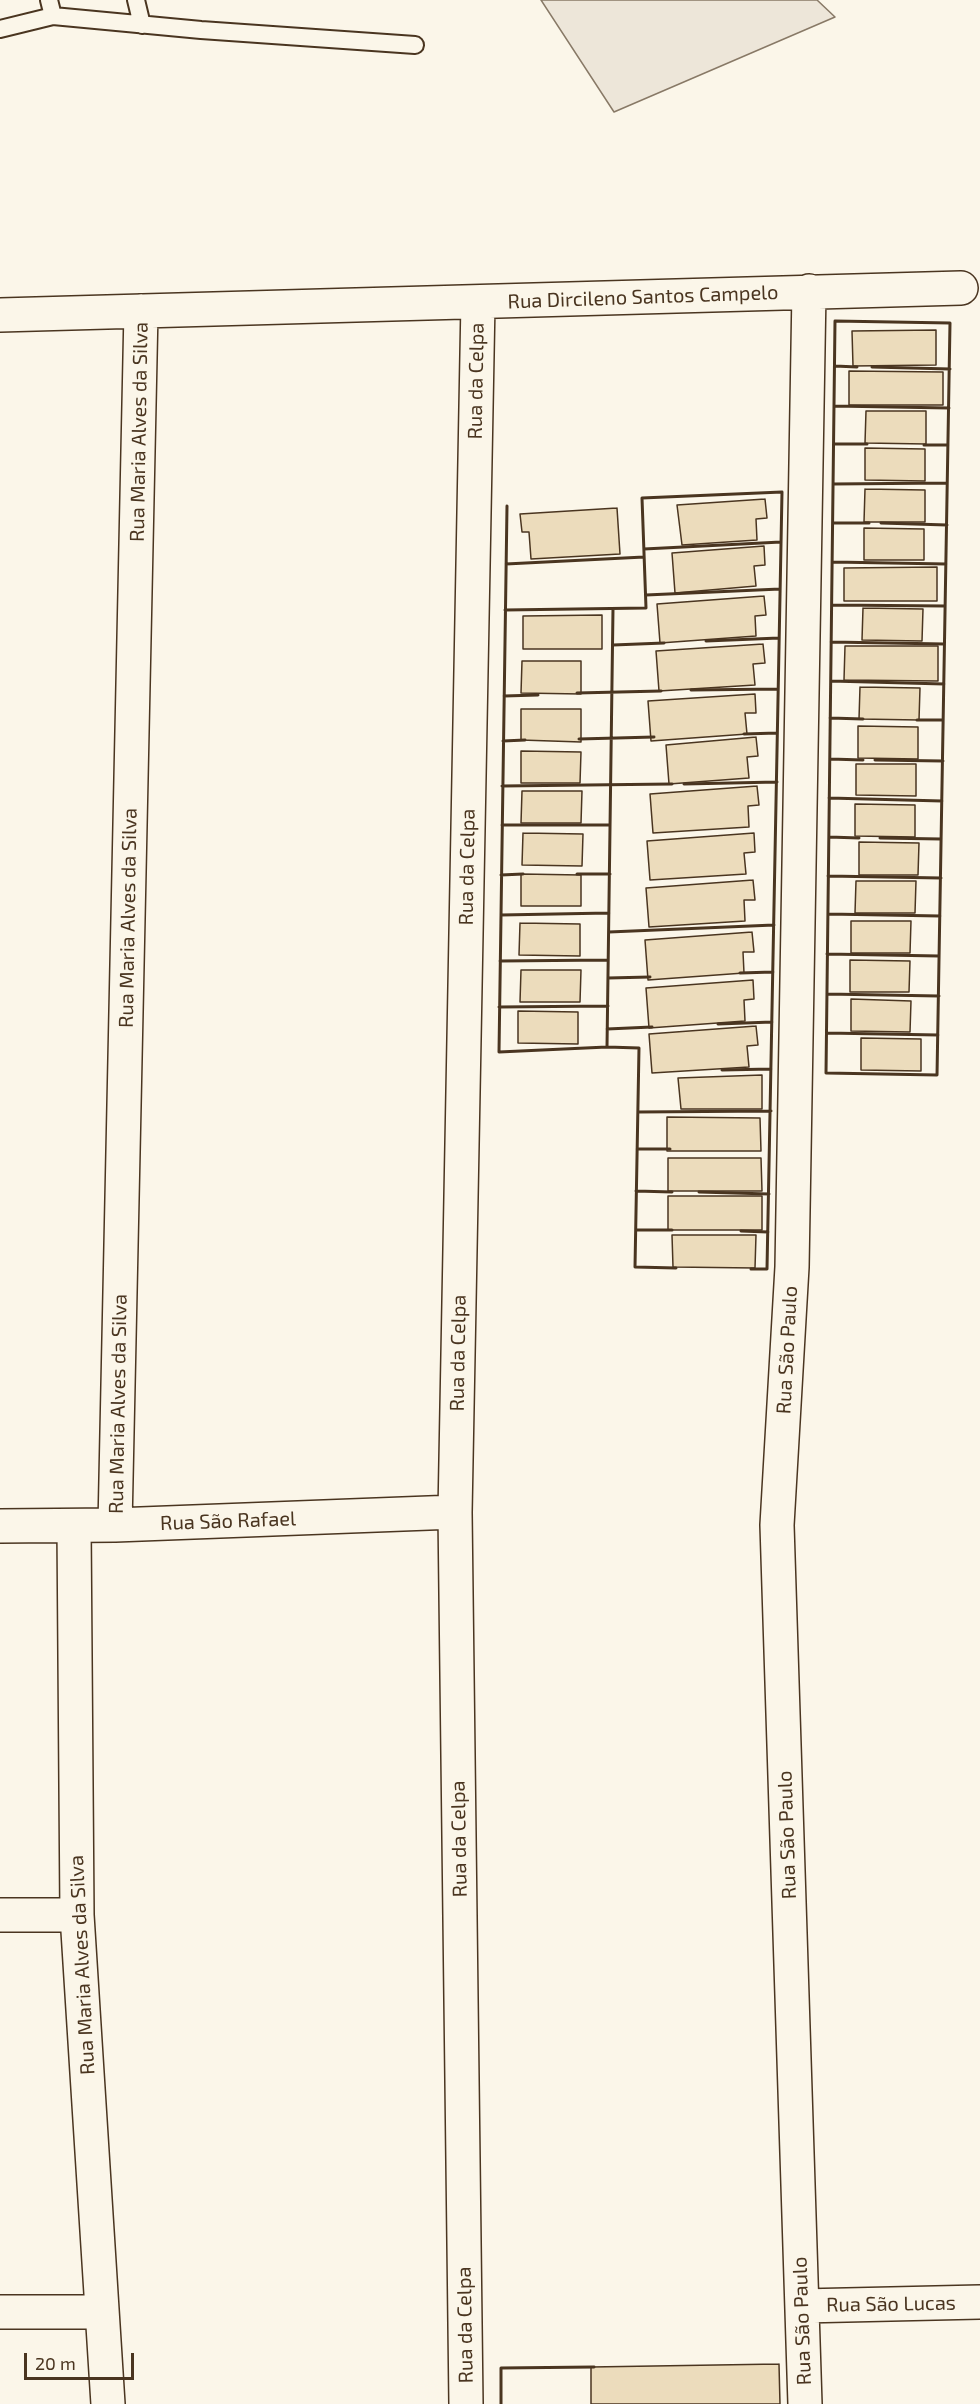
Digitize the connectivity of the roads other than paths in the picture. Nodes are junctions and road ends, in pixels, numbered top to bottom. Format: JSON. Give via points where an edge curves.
{"nodes":[{"id":1,"x":136,"y":0,"type":"edge"},
{"id":2,"x":51,"y":8,"type":"edge"},
{"id":3,"x":142,"y":25,"type":"junction"},
{"id":4,"x":0,"y":29,"type":"edge"},
{"id":5,"x":415,"y":45,"type":"dead end"},
{"id":6,"x":961,"y":288,"type":"dead end"},
{"id":7,"x":809,"y":291,"type":"junction"},
{"id":8,"x":478,"y":302,"type":"junction"},
{"id":9,"x":141,"y":311,"type":"junction"},
{"id":10,"x":0,"y":315,"type":"edge"},
{"id":11,"x":455,"y":1512,"type":"junction"},
{"id":12,"x":115,"y":1525,"type":"junction"},
{"id":13,"x":0,"y":1526,"type":"edge"},
{"id":14,"x":74,"y":1526,"type":"junction"},
{"id":15,"x":0,"y":1915,"type":"edge"},
{"id":16,"x":77,"y":1915,"type":"junction"},
{"id":17,"x":980,"y":2302,"type":"edge"},
{"id":18,"x":802,"y":2306,"type":"junction"},
{"id":19,"x":0,"y":2312,"type":"edge"},
{"id":20,"x":101,"y":2312,"type":"junction"},
{"id":21,"x":108,"y":2404,"type":"edge"},
{"id":22,"x":466,"y":2404,"type":"edge"},
{"id":23,"x":805,"y":2404,"type":"edge"}],
"edges":[{"from":1,"to":3,"type":"lane"},
{"from":2,"to":3,"type":"lane"},
{"from":2,"to":4,"type":"lane"},
{"from":3,"to":5,"type":"lane"},
{"from":6,"to":7,"type":"street","name":"Rua Dircileno Santos Campelo"},
{"from":7,"to":8,"type":"street","name":"Rua Dircileno Santos Campelo"},
{"from":7,"to":18,"type":"street","name":"Rua São Paulo","via":[[792,1267],[777,1525]]},
{"from":8,"to":9,"type":"street","name":"Rua Dircileno Santos Campelo"},
{"from":8,"to":11,"type":"street","name":"Rua da Celpa"},
{"from":9,"to":10,"type":"street","name":"Rua Dircileno Santos Campelo"},
{"from":9,"to":12,"type":"street","name":"Rua Maria Alves da Silva"},
{"from":11,"to":12,"type":"street","name":"Rua São Rafael"},
{"from":11,"to":22,"type":"street","name":"Rua da Celpa"},
{"from":12,"to":14,"type":"street","name":"Rua São Rafael"},
{"from":13,"to":14,"type":"street","name":"Rua São Rafael"},
{"from":14,"to":16,"type":"street","name":"Rua Maria Alves da Silva"},
{"from":15,"to":16,"type":"street"},
{"from":16,"to":20,"type":"street","name":"Rua Maria Alves da Silva"},
{"from":17,"to":18,"type":"street","name":"Rua São Lucas"},
{"from":18,"to":23,"type":"street","name":"Rua São Paulo"},
{"from":19,"to":20,"type":"street"},
{"from":20,"to":21,"type":"street","name":"Rua Maria Alves da Silva"}]}
